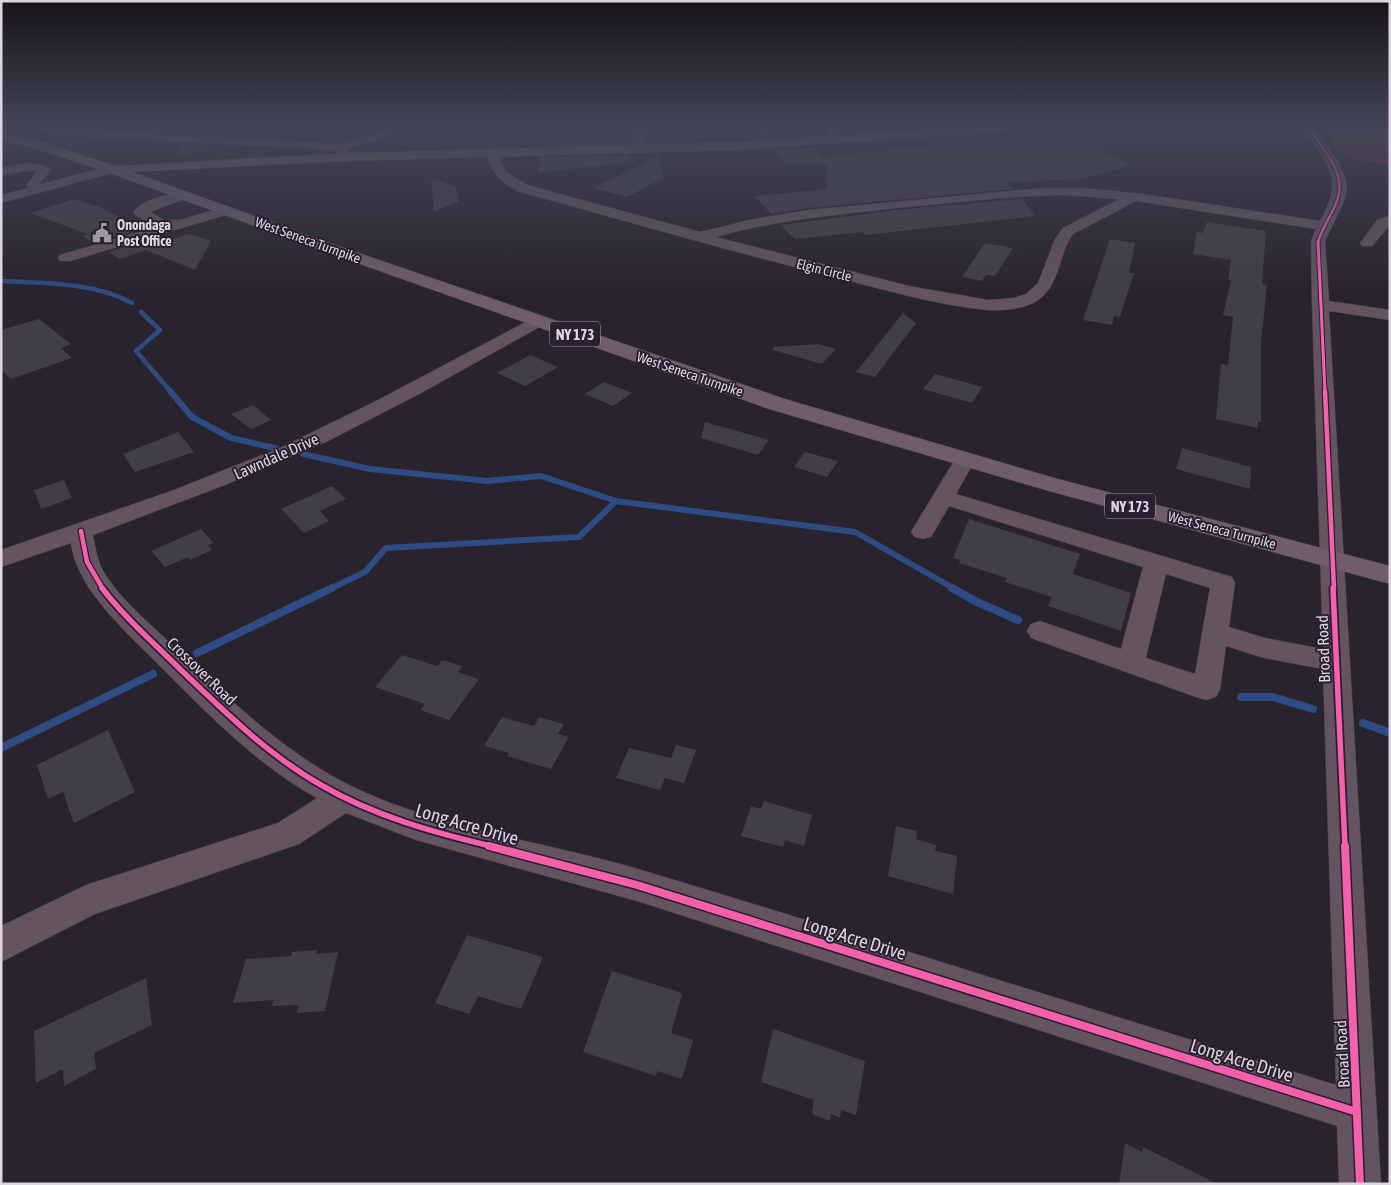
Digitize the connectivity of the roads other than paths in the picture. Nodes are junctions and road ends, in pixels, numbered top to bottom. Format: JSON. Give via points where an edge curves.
{"nodes":[{"id":1,"x":34,"y":182,"type":"edge"},
{"id":2,"x":57,"y":182,"type":"edge"},
{"id":3,"x":146,"y":182,"type":"edge"},
{"id":4,"x":160,"y":182,"type":"edge"},
{"id":5,"x":512,"y":182,"type":"edge"},
{"id":6,"x":1340,"y":182,"type":"edge"},
{"id":7,"x":155,"y":186,"type":"junction"},
{"id":8,"x":39,"y":187,"type":"junction"},
{"id":9,"x":182,"y":195,"type":"junction"},
{"id":10,"x":1132,"y":198,"type":"junction"},
{"id":11,"x":1,"y":199,"type":"edge"},
{"id":12,"x":224,"y":210,"type":"junction"},
{"id":13,"x":1390,"y":220,"type":"edge"},
{"id":14,"x":177,"y":224,"type":"junction"},
{"id":15,"x":1323,"y":226,"type":"junction"},
{"id":16,"x":700,"y":237,"type":"junction"},
{"id":17,"x":1367,"y":243,"type":"dead end"},
{"id":18,"x":65,"y":258,"type":"dead end"},
{"id":19,"x":1320,"y":305,"type":"junction"},
{"id":20,"x":1390,"y":315,"type":"edge"},
{"id":21,"x":537,"y":321,"type":"junction"},
{"id":22,"x":964,"y":460,"type":"junction"},
{"id":23,"x":942,"y":497,"type":"junction"},
{"id":24,"x":81,"y":531,"type":"junction"},
{"id":25,"x":924,"y":532,"type":"dead end"},
{"id":26,"x":1,"y":559,"type":"edge"},
{"id":27,"x":1332,"y":560,"type":"junction"},
{"id":28,"x":1156,"y":563,"type":"junction"},
{"id":29,"x":1390,"y":575,"type":"edge"},
{"id":30,"x":1040,"y":631,"type":"dead end"},
{"id":31,"x":1215,"y":632,"type":"junction"},
{"id":32,"x":1336,"y":661,"type":"junction"},
{"id":33,"x":1131,"y":663,"type":"junction"},
{"id":34,"x":344,"y":797,"type":"junction"},
{"id":35,"x":1,"y":945,"type":"edge"},
{"id":36,"x":1357,"y":1112,"type":"junction"},
{"id":37,"x":1360,"y":1184,"type":"edge"}],
"edges":[{"from":1,"to":8,"type":"street"},
{"from":2,"to":8,"type":"street"},
{"from":3,"to":7,"type":"main road","name":"West Seneca Turnpike","number":"NY 173"},
{"from":4,"to":7,"type":"main road"},
{"from":5,"to":16,"type":"street","name":"Elgin Circle","via":[[522,188]]},
{"from":6,"to":15,"type":"street","name":"Broad Road","via":[[1338,198]]},
{"from":7,"to":9,"type":"main road","name":"West Seneca Turnpike","number":"NY 173"},
{"from":8,"to":11,"type":"street"},
{"from":9,"to":12,"type":"main road","name":"West Seneca Turnpike","number":"NY 173"},
{"from":9,"to":14,"type":"street","via":[[140,212],[162,224]]},
{"from":10,"to":15,"type":"street","via":[[1167,196]]},
{"from":10,"to":16,"type":"street","via":[[1063,192],[961,198],[804,214],[731,226]]},
{"from":10,"to":16,"type":"street","name":"Elgin Circle","via":[[1068,231],[1044,285],[1032,297],[1016,303],[973,304],[807,266]]},
{"from":12,"to":14,"type":"street"},
{"from":12,"to":21,"type":"main road","name":"West Seneca Turnpike","number":"NY 173"},
{"from":13,"to":17,"type":"street","via":[[1382,223]]},
{"from":14,"to":18,"type":"street"},
{"from":15,"to":19,"type":"street","name":"Broad Road","via":[[1318,241]]},
{"from":19,"to":20,"type":"street"},
{"from":19,"to":27,"type":"street","name":"Broad Road"},
{"from":21,"to":22,"type":"main road","name":"West Seneca Turnpike","number":"NY 173","via":[[777,404]]},
{"from":21,"to":24,"type":"street","name":"Lawndale Drive","via":[[361,417],[289,451]]},
{"from":22,"to":23,"type":"street"},
{"from":22,"to":27,"type":"main road","name":"West Seneca Turnpike","number":"NY 173"},
{"from":23,"to":25,"type":"street"},
{"from":23,"to":28,"type":"street"},
{"from":24,"to":26,"type":"street","name":"Lawndale Drive"},
{"from":24,"to":34,"type":"street","name":"Crossover Road","via":[[85,558],[92,574],[116,606],[223,710],[310,779]]},
{"from":27,"to":29,"type":"main road","name":"West Seneca Turnpike","number":"NY 173"},
{"from":27,"to":32,"type":"street","name":"Broad Road"},
{"from":28,"to":31,"type":"street","via":[[1223,583]]},
{"from":28,"to":33,"type":"street"},
{"from":30,"to":33,"type":"street"},
{"from":31,"to":32,"type":"street","via":[[1264,648]]},
{"from":31,"to":33,"type":"street","via":[[1206,689]]},
{"from":32,"to":36,"type":"street","name":"Broad Road"},
{"from":34,"to":35,"type":"street","via":[[288,834],[86,901]]},
{"from":34,"to":36,"type":"street","name":"Long Acre Drive","via":[[394,818],[463,840],[626,882]]},
{"from":36,"to":37,"type":"street","name":"Broad Road"}]}
